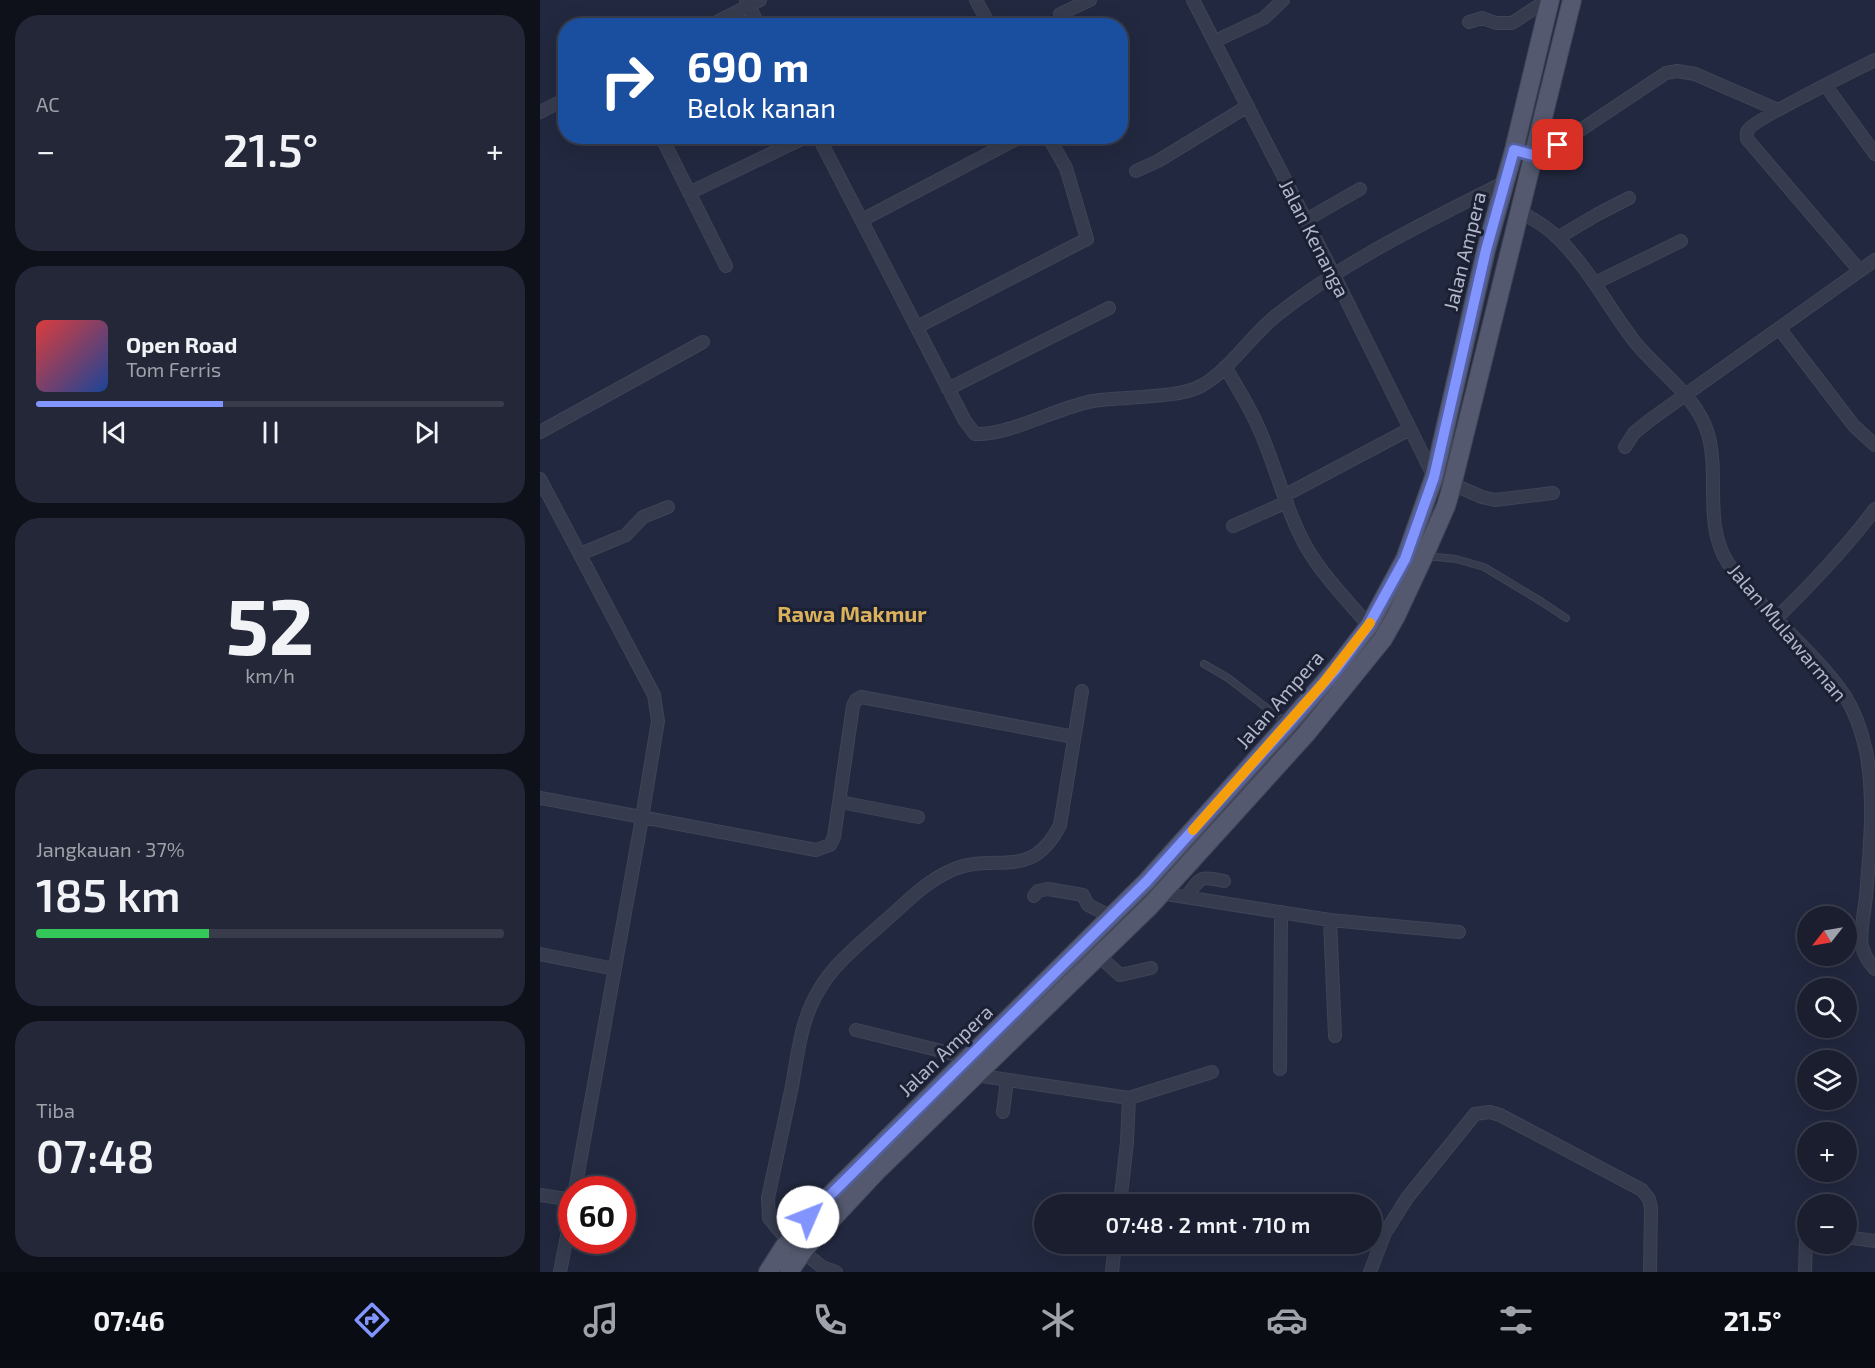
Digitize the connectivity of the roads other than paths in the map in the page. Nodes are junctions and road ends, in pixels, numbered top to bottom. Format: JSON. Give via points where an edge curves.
{"nodes":[{"id":1,"x":976,"y":0,"type":"edge"},
{"id":2,"x":1090,"y":0,"type":"edge"},
{"id":3,"x":1192,"y":0,"type":"edge"},
{"id":4,"x":1284,"y":0,"type":"edge"},
{"id":5,"x":1550,"y":0,"type":"edge"},
{"id":6,"x":1572,"y":0,"type":"edge"},
{"id":7,"x":752,"y":2,"type":"edge"},
{"id":8,"x":1060,"y":14,"type":"dead end"},
{"id":9,"x":724,"y":18,"type":"edge"},
{"id":10,"x":757,"y":18,"type":"edge"},
{"id":11,"x":986,"y":18,"type":"edge"},
{"id":12,"x":1469,"y":22,"type":"dead end"},
{"id":13,"x":1215,"y":41,"type":"junction"},
{"id":14,"x":1875,"y":60,"type":"edge"},
{"id":15,"x":1826,"y":86,"type":"junction"},
{"id":16,"x":558,"y":103,"type":"edge"},
{"id":17,"x":1248,"y":106,"type":"junction"},
{"id":18,"x":1778,"y":110,"type":"junction"},
{"id":19,"x":540,"y":112,"type":"edge"},
{"id":20,"x":665,"y":144,"type":"edge"},
{"id":21,"x":791,"y":144,"type":"edge"},
{"id":22,"x":822,"y":144,"type":"edge"},
{"id":23,"x":1007,"y":144,"type":"edge"},
{"id":24,"x":1052,"y":144,"type":"edge"},
{"id":25,"x":1514,"y":150,"type":"junction"},
{"id":26,"x":1875,"y":154,"type":"edge"},
{"id":27,"x":1533,"y":155,"type":"junction"},
{"id":28,"x":1136,"y":171,"type":"dead end"},
{"id":29,"x":1505,"y":182,"type":"junction"},
{"id":30,"x":1360,"y":189,"type":"dead end"},
{"id":31,"x":689,"y":193,"type":"junction"},
{"id":32,"x":1629,"y":198,"type":"dead end"},
{"id":33,"x":1519,"y":212,"type":"junction"},
{"id":34,"x":862,"y":220,"type":"junction"},
{"id":35,"x":1306,"y":220,"type":"junction"},
{"id":36,"x":1558,"y":237,"type":"junction"},
{"id":37,"x":1681,"y":241,"type":"dead end"},
{"id":38,"x":1875,"y":260,"type":"edge"},
{"id":39,"x":726,"y":266,"type":"dead end"},
{"id":40,"x":1860,"y":271,"type":"junction"},
{"id":41,"x":1334,"y":275,"type":"junction"},
{"id":42,"x":1595,"y":283,"type":"junction"},
{"id":43,"x":1109,"y":308,"type":"dead end"},
{"id":44,"x":916,"y":327,"type":"junction"},
{"id":45,"x":1779,"y":328,"type":"junction"},
{"id":46,"x":703,"y":342,"type":"dead end"},
{"id":47,"x":1225,"y":367,"type":"junction"},
{"id":48,"x":948,"y":389,"type":"junction"},
{"id":49,"x":1684,"y":395,"type":"junction"},
{"id":50,"x":1410,"y":429,"type":"junction"},
{"id":51,"x":540,"y":432,"type":"edge"},
{"id":52,"x":1875,"y":445,"type":"edge"},
{"id":53,"x":1625,"y":447,"type":"dead end"},
{"id":54,"x":1434,"y":477,"type":"junction"},
{"id":55,"x":540,"y":479,"type":"edge"},
{"id":56,"x":1452,"y":484,"type":"junction"},
{"id":57,"x":1553,"y":493,"type":"dead end"},
{"id":58,"x":1290,"y":496,"type":"junction"},
{"id":59,"x":668,"y":507,"type":"dead end"},
{"id":60,"x":1875,"y":509,"type":"edge"},
{"id":61,"x":1233,"y":526,"type":"dead end"},
{"id":62,"x":580,"y":554,"type":"junction"},
{"id":63,"x":1424,"y":555,"type":"junction"},
{"id":64,"x":1566,"y":618,"type":"dead end"},
{"id":65,"x":1776,"y":619,"type":"junction"},
{"id":66,"x":1368,"y":626,"type":"junction"},
{"id":67,"x":1204,"y":664,"type":"dead end"},
{"id":68,"x":1082,"y":691,"type":"dead end"},
{"id":69,"x":1288,"y":724,"type":"junction"},
{"id":70,"x":1074,"y":737,"type":"junction"},
{"id":71,"x":1870,"y":750,"type":"edge"},
{"id":72,"x":541,"y":796,"type":"edge"},
{"id":73,"x":840,"y":802,"type":"junction"},
{"id":74,"x":918,"y":817,"type":"dead end"},
{"id":75,"x":642,"y":818,"type":"junction"},
{"id":76,"x":1224,"y":881,"type":"dead end"},
{"id":77,"x":1160,"y":893,"type":"junction"},
{"id":78,"x":1034,"y":896,"type":"dead end"},
{"id":79,"x":1185,"y":897,"type":"junction"},
{"id":80,"x":1281,"y":912,"type":"junction"},
{"id":81,"x":1112,"y":917,"type":"junction"},
{"id":82,"x":1330,"y":920,"type":"junction"},
{"id":83,"x":1458,"y":932,"type":"dead end"},
{"id":84,"x":540,"y":954,"type":"edge"},
{"id":85,"x":1099,"y":956,"type":"junction"},
{"id":86,"x":1074,"y":967,"type":"junction"},
{"id":87,"x":1151,"y":968,"type":"dead end"},
{"id":88,"x":615,"y":969,"type":"junction"},
{"id":89,"x":1875,"y":969,"type":"edge"},
{"id":90,"x":856,"y":1030,"type":"dead end"},
{"id":91,"x":1335,"y":1036,"type":"dead end"},
{"id":92,"x":973,"y":1067,"type":"junction"},
{"id":93,"x":1280,"y":1069,"type":"dead end"},
{"id":94,"x":1212,"y":1072,"type":"dead end"},
{"id":95,"x":1007,"y":1080,"type":"junction"},
{"id":96,"x":1129,"y":1098,"type":"junction"},
{"id":97,"x":1003,"y":1112,"type":"dead end"},
{"id":98,"x":578,"y":1176,"type":"edge"},
{"id":99,"x":1121,"y":1194,"type":"edge"},
{"id":100,"x":540,"y":1195,"type":"edge"},
{"id":101,"x":558,"y":1198,"type":"edge"},
{"id":102,"x":1857,"y":1239,"type":"edge"},
{"id":103,"x":1875,"y":1241,"type":"edge"},
{"id":104,"x":795,"y":1246,"type":"junction"},
{"id":105,"x":563,"y":1254,"type":"edge"},
{"id":106,"x":1114,"y":1254,"type":"edge"},
{"id":107,"x":1805,"y":1254,"type":"edge"},
{"id":108,"x":560,"y":1272,"type":"edge"},
{"id":109,"x":768,"y":1272,"type":"edge"},
{"id":110,"x":789,"y":1272,"type":"edge"},
{"id":111,"x":836,"y":1272,"type":"edge"},
{"id":112,"x":1112,"y":1272,"type":"edge"},
{"id":113,"x":1370,"y":1272,"type":"edge"},
{"id":114,"x":1650,"y":1272,"type":"edge"},
{"id":115,"x":1804,"y":1272,"type":"edge"}],
"edges":[{"from":1,"to":11,"type":"street"},
{"from":2,"to":8,"type":"street"},
{"from":3,"to":13,"type":"street","name":"Jalan Kenanga"},
{"from":4,"to":13,"type":"street","via":[[1264,18]]},
{"from":5,"to":12,"type":"street","via":[[1512,23],[1482,18]]},
{"from":5,"to":25,"type":"main road","name":"Jalan Ampera"},
{"from":6,"to":27,"type":"main road","name":"Jalan Ampera"},
{"from":7,"to":9,"type":"street"},
{"from":7,"to":10,"type":"street"},
{"from":13,"to":17,"type":"street","name":"Jalan Kenanga"},
{"from":14,"to":15,"type":"street"},
{"from":15,"to":18,"type":"street"},
{"from":15,"to":26,"type":"street"},
{"from":16,"to":19,"type":"street"},
{"from":17,"to":28,"type":"street"},
{"from":17,"to":35,"type":"street","name":"Jalan Kenanga"},
{"from":18,"to":27,"type":"street","via":[[1695,74],[1666,73],[1558,145]]},
{"from":18,"to":40,"type":"street","via":[[1748,129],[1747,139]]},
{"from":20,"to":31,"type":"street"},
{"from":21,"to":31,"type":"street"},
{"from":22,"to":34,"type":"street"},
{"from":23,"to":34,"type":"street"},
{"from":24,"to":44,"type":"street","via":[[1066,168],[1087,239]]},
{"from":25,"to":27,"type":"street"},
{"from":25,"to":29,"type":"main road","name":"Jalan Ampera"},
{"from":27,"to":33,"type":"main road","name":"Jalan Ampera"},
{"from":29,"to":41,"type":"street"},
{"from":29,"to":54,"type":"main road","name":"Jalan Ampera"},
{"from":30,"to":35,"type":"street"},
{"from":31,"to":39,"type":"street"},
{"from":32,"to":36,"type":"street"},
{"from":33,"to":36,"type":"street","name":"Jalan Mulawarman"},
{"from":33,"to":56,"type":"main road","name":"Jalan Ampera"},
{"from":34,"to":44,"type":"street"},
{"from":35,"to":41,"type":"street","name":"Jalan Kenanga"},
{"from":36,"to":42,"type":"street","name":"Jalan Mulawarman"},
{"from":37,"to":42,"type":"street"},
{"from":38,"to":40,"type":"street"},
{"from":40,"to":45,"type":"street"},
{"from":41,"to":47,"type":"street","via":[[1276,316]]},
{"from":41,"to":50,"type":"street","name":"Jalan Kenanga"},
{"from":42,"to":49,"type":"street","name":"Jalan Mulawarman","via":[[1637,344]]},
{"from":43,"to":48,"type":"street"},
{"from":44,"to":48,"type":"street"},
{"from":45,"to":49,"type":"street"},
{"from":45,"to":52,"type":"street","via":[[1854,426]]},
{"from":46,"to":51,"type":"street"},
{"from":47,"to":48,"type":"street","via":[[1200,386],[1184,391],[1091,401],[987,434],[971,430]]},
{"from":47,"to":58,"type":"street"},
{"from":49,"to":53,"type":"street","via":[[1650,420]]},
{"from":49,"to":65,"type":"street","name":"Jalan Mulawarman","via":[[1701,419],[1709,441],[1713,516],[1720,545],[1727,561]]},
{"from":50,"to":54,"type":"street","name":"Jalan Kenanga"},
{"from":50,"to":58,"type":"street"},
{"from":54,"to":66,"type":"main road","name":"Jalan Ampera","via":[[1405,559]]},
{"from":55,"to":62,"type":"street"},
{"from":56,"to":57,"type":"street","via":[[1495,500]]},
{"from":56,"to":63,"type":"main road","name":"Jalan Ampera"},
{"from":58,"to":61,"type":"street"},
{"from":58,"to":66,"type":"street","via":[[1308,549]]},
{"from":59,"to":62,"type":"street","via":[[643,517],[626,535]]},
{"from":60,"to":65,"type":"street","via":[[1818,578]]},
{"from":62,"to":75,"type":"street","via":[[656,704],[658,721]]},
{"from":63,"to":64,"type":"lane","via":[[1484,567]]},
{"from":63,"to":77,"type":"main road","name":"Jalan Ampera","via":[[1396,616],[1360,669],[1306,734]]},
{"from":65,"to":71,"type":"street","name":"Jalan Mulawarman","via":[[1845,697]]},
{"from":66,"to":69,"type":"main road","name":"Jalan Ampera"},
{"from":67,"to":69,"type":"lane"},
{"from":68,"to":70,"type":"street"},
{"from":69,"to":81,"type":"main road","name":"Jalan Ampera"},
{"from":70,"to":73,"type":"street","via":[[861,697],[853,706]]},
{"from":70,"to":104,"type":"street","via":[[1060,825],[1042,852],[1012,862],[963,866],[938,877],[836,967],[820,988],[805,1018],[768,1198],[769,1218]]},
{"from":71,"to":89,"type":"street","name":"Jalan Mulawarman","via":[[1871,828],[1861,944]]},
{"from":72,"to":75,"type":"street"},
{"from":73,"to":74,"type":"street"},
{"from":73,"to":75,"type":"street","via":[[834,837],[830,845],[816,850]]},
{"from":75,"to":88,"type":"street"},
{"from":76,"to":79,"type":"street","via":[[1202,878]]},
{"from":77,"to":79,"type":"street"},
{"from":77,"to":85,"type":"main road","name":"Jalan Ampera"},
{"from":78,"to":81,"type":"street","via":[[1048,889],[1083,895],[1088,905]]},
{"from":79,"to":80,"type":"street"},
{"from":80,"to":82,"type":"street"},
{"from":80,"to":93,"type":"street"},
{"from":81,"to":86,"type":"main road","name":"Jalan Ampera"},
{"from":82,"to":83,"type":"street"},
{"from":82,"to":91,"type":"street"},
{"from":84,"to":88,"type":"street"},
{"from":85,"to":86,"type":"main road","name":"Jalan Ampera"},
{"from":85,"to":87,"type":"street","via":[[1120,975]]},
{"from":86,"to":92,"type":"main road","name":"Jalan Ampera"},
{"from":88,"to":98,"type":"street"},
{"from":90,"to":92,"type":"street"},
{"from":92,"to":95,"type":"street"},
{"from":92,"to":104,"type":"main road","name":"Jalan Ampera","via":[[901,1124],[808,1217]]},
{"from":94,"to":96,"type":"street"},
{"from":95,"to":96,"type":"street"},
{"from":95,"to":97,"type":"street"},
{"from":96,"to":99,"type":"street"},
{"from":100,"to":101,"type":"street"},
{"from":102,"to":103,"type":"street"},
{"from":104,"to":109,"type":"main road","name":"Jalan Ampera"},
{"from":104,"to":110,"type":"main road","name":"Jalan Ampera"},
{"from":104,"to":111,"type":"street","via":[[822,1267]]},
{"from":105,"to":108,"type":"street"},
{"from":106,"to":112,"type":"street"},
{"from":107,"to":115,"type":"street"},
{"from":113,"to":114,"type":"street","via":[[1385,1233],[1407,1198],[1475,1114],[1482,1112],[1500,1115],[1642,1190],[1651,1208]]}]}
